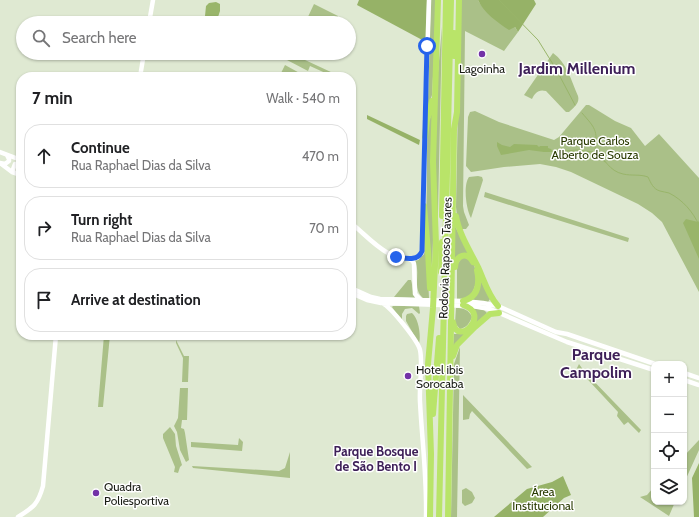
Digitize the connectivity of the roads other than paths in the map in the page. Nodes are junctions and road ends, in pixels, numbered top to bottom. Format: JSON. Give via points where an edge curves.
{"nodes":[{"id":1,"x":153,"y":0,"type":"edge"},
{"id":2,"x":428,"y":0,"type":"edge"},
{"id":3,"x":438,"y":0,"type":"edge"},
{"id":4,"x":446,"y":0,"type":"edge"},
{"id":5,"x":452,"y":0,"type":"edge"},
{"id":6,"x":459,"y":0,"type":"edge"},
{"id":7,"x":150,"y":16,"type":"edge"},
{"id":8,"x":143,"y":60,"type":"edge"},
{"id":9,"x":141,"y":72,"type":"edge"},
{"id":10,"x":435,"y":84,"type":"junction"},
{"id":11,"x":457,"y":92,"type":"junction"},
{"id":12,"x":425,"y":137,"type":"junction"},
{"id":13,"x":0,"y":152,"type":"edge"},
{"id":14,"x":6,"y":155,"type":"junction"},
{"id":15,"x":16,"y":158,"type":"edge"},
{"id":16,"x":0,"y":163,"type":"edge"},
{"id":17,"x":16,"y":164,"type":"edge"},
{"id":18,"x":453,"y":167,"type":"junction"},
{"id":19,"x":12,"y":172,"type":"junction"},
{"id":20,"x":16,"y":173,"type":"edge"},
{"id":21,"x":424,"y":206,"type":"junction"},
{"id":22,"x":356,"y":226,"type":"edge"},
{"id":23,"x":408,"y":258,"type":"junction"},
{"id":24,"x":452,"y":288,"type":"junction"},
{"id":25,"x":356,"y":290,"type":"edge"},
{"id":26,"x":356,"y":295,"type":"edge"},
{"id":27,"x":452,"y":296,"type":"junction"},
{"id":28,"x":422,"y":301,"type":"junction"},
{"id":29,"x":411,"y":302,"type":"junction"},
{"id":30,"x":380,"y":303,"type":"junction"},
{"id":31,"x":428,"y":303,"type":"junction"},
{"id":32,"x":460,"y":303,"type":"junction"},
{"id":33,"x":498,"y":309,"type":"junction"},
{"id":34,"x":431,"y":322,"type":"junction"},
{"id":35,"x":438,"y":338,"type":"junction"},
{"id":36,"x":56,"y":340,"type":"edge"},
{"id":37,"x":651,"y":363,"type":"edge"},
{"id":38,"x":651,"y":369,"type":"edge"},
{"id":39,"x":687,"y":374,"type":"edge"},
{"id":40,"x":699,"y":378,"type":"edge"},
{"id":41,"x":687,"y":381,"type":"edge"},
{"id":42,"x":699,"y":385,"type":"edge"},
{"id":43,"x":450,"y":388,"type":"junction"},
{"id":44,"x":431,"y":454,"type":"junction"},
{"id":45,"x":18,"y":517,"type":"edge"},
{"id":46,"x":426,"y":517,"type":"edge"},
{"id":47,"x":430,"y":517,"type":"edge"},
{"id":48,"x":436,"y":517,"type":"edge"},
{"id":49,"x":439,"y":517,"type":"edge"},
{"id":50,"x":448,"y":517,"type":"edge"}],
"edges":[{"from":1,"to":7,"type":"main road"},
{"from":2,"to":12,"type":"main road"},
{"from":3,"to":10,"type":"highway"},
{"from":4,"to":35,"type":"highway","name":"Rodovia Raposo Tavares"},
{"from":5,"to":11,"type":"highway"},
{"from":5,"to":49,"type":"highway","name":"Rodovia Raposo Tavares"},
{"from":6,"to":11,"type":"highway"},
{"from":8,"to":9,"type":"main road"},
{"from":10,"to":12,"type":"highway"},
{"from":10,"to":34,"type":"highway","via":[[433,185],[436,244]]},
{"from":11,"to":18,"type":"highway"},
{"from":12,"to":21,"type":"main road"},
{"from":13,"to":14,"type":"main road"},
{"from":14,"to":15,"type":"main road"},
{"from":14,"to":16,"type":"main road","via":[[9,161],[5,164]]},
{"from":16,"to":19,"type":"main road"},
{"from":17,"to":19,"type":"main road"},
{"from":18,"to":24,"type":"highway"},
{"from":18,"to":33,"type":"highway","via":[[455,214],[459,229]]},
{"from":19,"to":20,"type":"main road"},
{"from":21,"to":23,"type":"main road","via":[[422,253],[417,258]]},
{"from":21,"to":34,"type":"highway"},
{"from":22,"to":23,"type":"main road","via":[[388,254]]},
{"from":23,"to":28,"type":"main road","via":[[414,264],[415,294]]},
{"from":24,"to":27,"type":"highway"},
{"from":24,"to":32,"type":"highway","via":[[456,262],[460,256],[466,255],[474,263],[478,281],[473,297]]},
{"from":25,"to":29,"type":"main road","via":[[380,299]]},
{"from":26,"to":30,"type":"main road"},
{"from":27,"to":32,"type":"highway","via":[[455,328],[460,332],[469,328],[475,320],[472,311]]},
{"from":27,"to":43,"type":"highway"},
{"from":28,"to":29,"type":"main road"},
{"from":28,"to":31,"type":"main road"},
{"from":29,"to":30,"type":"main road"},
{"from":29,"to":31,"type":"main road"},
{"from":30,"to":46,"type":"main road","via":[[393,312],[420,349]]},
{"from":31,"to":32,"type":"main road"},
{"from":32,"to":33,"type":"main road"},
{"from":33,"to":37,"type":"main road","via":[[556,332]]},
{"from":33,"to":38,"type":"main road","via":[[567,342]]},
{"from":33,"to":43,"type":"highway","via":[[457,345],[452,360]]},
{"from":34,"to":44,"type":"highway","via":[[428,364]]},
{"from":35,"to":44,"type":"highway"},
{"from":35,"to":48,"type":"highway","name":"Rodovia Raposo Tavares"},
{"from":36,"to":45,"type":"main road","via":[[43,486],[38,501]]},
{"from":39,"to":40,"type":"main road"},
{"from":41,"to":42,"type":"main road"},
{"from":43,"to":50,"type":"highway"},
{"from":44,"to":47,"type":"highway"}]}
